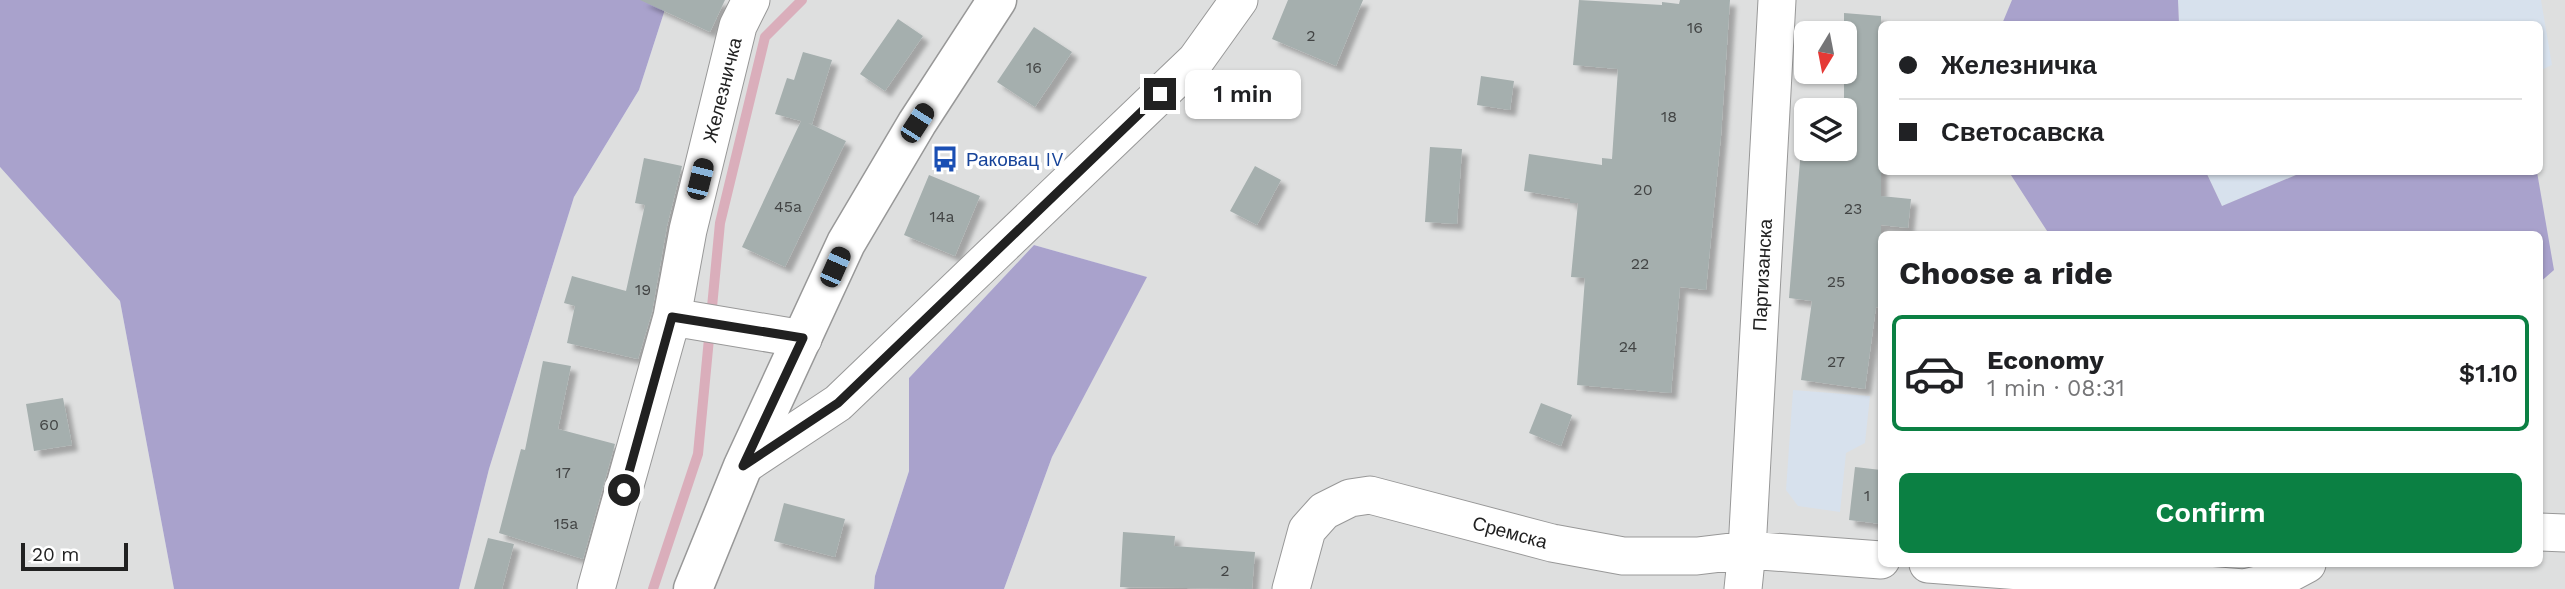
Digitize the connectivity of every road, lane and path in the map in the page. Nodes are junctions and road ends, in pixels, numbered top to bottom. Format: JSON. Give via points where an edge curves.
{"nodes":[{"id":1,"x":751,"y":0,"type":"edge"},
{"id":2,"x":996,"y":0,"type":"edge"},
{"id":3,"x":1239,"y":0,"type":"edge"},
{"id":4,"x":1777,"y":0,"type":"edge"},
{"id":5,"x":672,"y":317,"type":"junction"},
{"id":6,"x":803,"y":338,"type":"junction"},
{"id":7,"x":743,"y":466,"type":"junction"},
{"id":8,"x":2543,"y":532,"type":"edge"},
{"id":9,"x":2565,"y":533,"type":"edge"},
{"id":10,"x":1747,"y":550,"type":"junction"},
{"id":11,"x":1878,"y":560,"type":"edge"},
{"id":12,"x":1968,"y":567,"type":"edge"},
{"id":13,"x":2301,"y":567,"type":"edge"},
{"id":14,"x":596,"y":589,"type":"edge"},
{"id":15,"x":694,"y":589,"type":"edge"},
{"id":16,"x":1291,"y":589,"type":"edge"},
{"id":17,"x":1743,"y":589,"type":"edge"}],
"edges":[{"from":1,"to":5,"type":"street","name":"Железничка","via":[[738,26],[688,230]]},
{"from":2,"to":6,"type":"street","via":[[846,243]]},
{"from":3,"to":7,"type":"street","via":[[1196,60],[838,403]]},
{"from":4,"to":10,"type":"street","name":"Партизанска"},
{"from":5,"to":6,"type":"street"},
{"from":5,"to":14,"type":"street","name":"Железничка"},
{"from":6,"to":7,"type":"street"},
{"from":7,"to":15,"type":"street"},
{"from":8,"to":9,"type":"street"},
{"from":10,"to":11,"type":"street","name":"Сремска"},
{"from":10,"to":16,"type":"street","name":"Сремска","via":[[1697,556],[1623,556],[1552,543],[1370,495],[1350,498],[1324,511],[1307,530]]},
{"from":10,"to":17,"type":"street"},
{"from":12,"to":13,"type":"street","via":[[2244,588],[2275,581]]}]}
